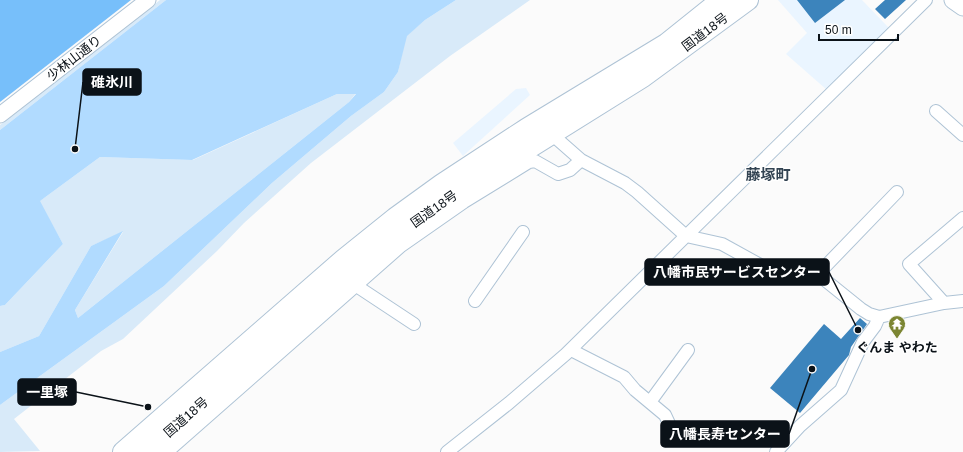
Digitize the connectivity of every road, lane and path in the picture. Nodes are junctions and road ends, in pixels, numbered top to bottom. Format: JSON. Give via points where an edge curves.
{"nodes":[{"id":1,"x":148,"y":0,"type":"edge"},
{"id":2,"x":721,"y":0,"type":"edge"},
{"id":3,"x":748,"y":0,"type":"edge"},
{"id":4,"x":926,"y":0,"type":"edge"},
{"id":5,"x":953,"y":0,"type":"edge"},
{"id":6,"x":963,"y":7,"type":"edge"},
{"id":7,"x":936,"y":111,"type":"dead end"},
{"id":8,"x":0,"y":115,"type":"edge"},
{"id":9,"x":545,"y":128,"type":"junction"},
{"id":10,"x":963,"y":135,"type":"edge"},
{"id":11,"x":581,"y":160,"type":"junction"},
{"id":12,"x":898,"y":192,"type":"dead end"},
{"id":13,"x":963,"y":218,"type":"edge"},
{"id":14,"x":522,"y":232,"type":"dead end"},
{"id":15,"x":686,"y":236,"type":"junction"},
{"id":16,"x":817,"y":275,"type":"junction"},
{"id":17,"x":356,"y":285,"type":"junction"},
{"id":18,"x":476,"y":301,"type":"dead end"},
{"id":19,"x":963,"y":301,"type":"edge"},
{"id":20,"x":944,"y":303,"type":"junction"},
{"id":21,"x":879,"y":317,"type":"junction"},
{"id":22,"x":414,"y":324,"type":"dead end"},
{"id":23,"x":571,"y":350,"type":"junction"},
{"id":24,"x":688,"y":350,"type":"dead end"},
{"id":25,"x":650,"y":402,"type":"junction"},
{"id":26,"x":672,"y":430,"type":"dead end"},
{"id":27,"x":123,"y":452,"type":"edge"},
{"id":28,"x":146,"y":452,"type":"edge"},
{"id":29,"x":167,"y":452,"type":"edge"},
{"id":30,"x":446,"y":452,"type":"edge"},
{"id":31,"x":776,"y":452,"type":"edge"}],
"edges":[{"from":1,"to":8,"type":"street","name":"少林山通り"},
{"from":2,"to":9,"type":"highway","name":"国道18号","via":[[666,44]]},
{"from":3,"to":9,"type":"highway","name":"国道18号","via":[[650,72]]},
{"from":4,"to":15,"type":"street"},
{"from":5,"to":6,"type":"main road"},
{"from":7,"to":10,"type":"street"},
{"from":9,"to":11,"type":"street"},
{"from":9,"to":27,"type":"highway","name":"国道18号","via":[[442,184],[344,259]]},
{"from":9,"to":28,"type":"highway","name":"国道18号","via":[[355,269]]},
{"from":11,"to":15,"type":"street","via":[[625,182]]},
{"from":11,"to":17,"type":"street","via":[[570,170],[558,174],[535,161],[529,162],[464,202],[401,246]]},
{"from":12,"to":16,"type":"street"},
{"from":13,"to":20,"type":"street","via":[[909,264]]},
{"from":14,"to":18,"type":"street"},
{"from":15,"to":16,"type":"street","via":[[722,244],[778,272]]},
{"from":15,"to":23,"type":"street"},
{"from":16,"to":21,"type":"street","via":[[869,314]]},
{"from":17,"to":22,"type":"street"},
{"from":17,"to":29,"type":"street"},
{"from":19,"to":20,"type":"street"},
{"from":20,"to":21,"type":"street"},
{"from":21,"to":31,"type":"street","via":[[876,326],[863,342],[841,390],[800,426]]},
{"from":23,"to":25,"type":"street","via":[[624,377]]},
{"from":23,"to":30,"type":"street"},
{"from":24,"to":25,"type":"street"},
{"from":25,"to":26,"type":"street","via":[[665,415]]}]}
